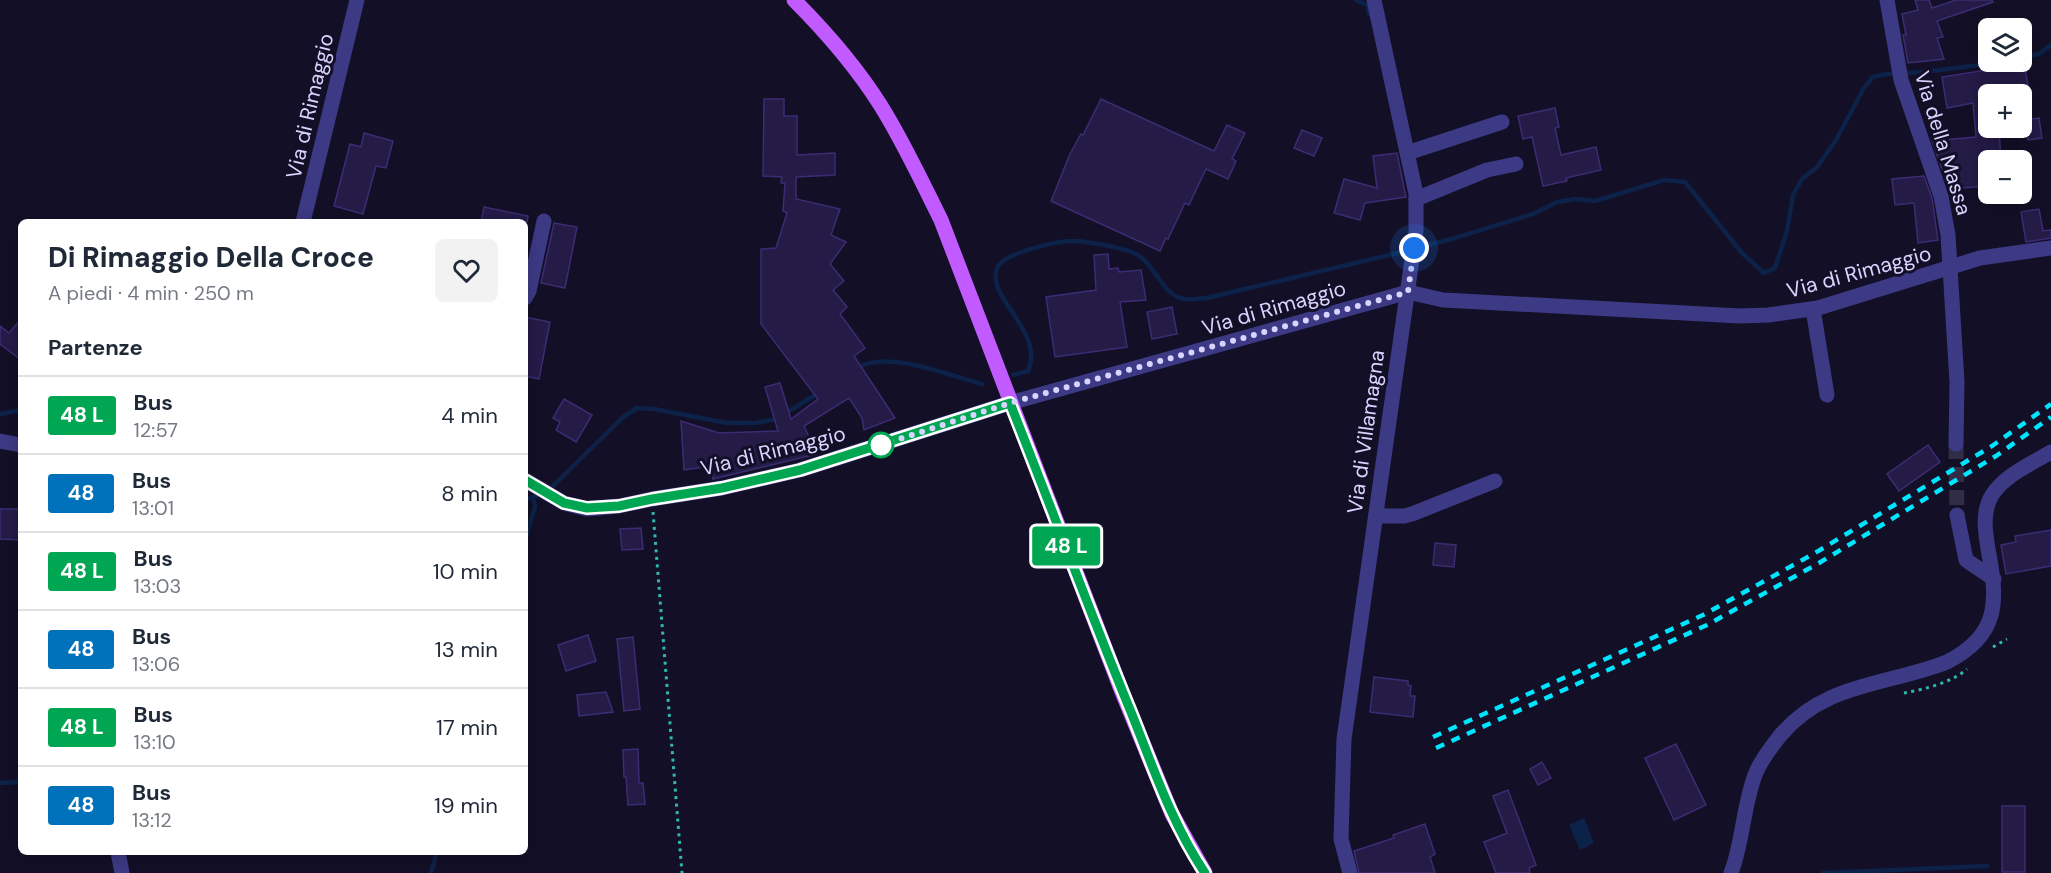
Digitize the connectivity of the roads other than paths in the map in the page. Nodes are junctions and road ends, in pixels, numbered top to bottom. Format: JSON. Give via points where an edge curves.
{"nodes":[{"id":1,"x":357,"y":0,"type":"edge"},
{"id":2,"x":794,"y":0,"type":"edge"},
{"id":3,"x":1374,"y":0,"type":"edge"},
{"id":4,"x":1887,"y":0,"type":"edge"},
{"id":5,"x":1502,"y":122,"type":"dead end"},
{"id":6,"x":1407,"y":153,"type":"junction"},
{"id":7,"x":1516,"y":164,"type":"dead end"},
{"id":8,"x":1416,"y":199,"type":"junction"},
{"id":9,"x":304,"y":219,"type":"edge"},
{"id":10,"x":544,"y":221,"type":"dead end"},
{"id":11,"x":2051,"y":248,"type":"edge"},
{"id":12,"x":1952,"y":268,"type":"junction"},
{"id":13,"x":1408,"y":292,"type":"junction"},
{"id":14,"x":528,"y":293,"type":"edge"},
{"id":15,"x":1813,"y":309,"type":"junction"},
{"id":16,"x":1827,"y":395,"type":"dead end"},
{"id":17,"x":1009,"y":398,"type":"junction"},
{"id":18,"x":0,"y":441,"type":"edge"},
{"id":19,"x":18,"y":444,"type":"edge"},
{"id":20,"x":1956,"y":444,"type":"tunnel mouth"},
{"id":21,"x":2051,"y":452,"type":"edge"},
{"id":22,"x":1495,"y":482,"type":"dead end"},
{"id":23,"x":532,"y":484,"type":"edge"},
{"id":24,"x":1957,"y":515,"type":"tunnel mouth"},
{"id":25,"x":1376,"y":516,"type":"junction"},
{"id":26,"x":1994,"y":579,"type":"junction"},
{"id":27,"x":119,"y":855,"type":"edge"},
{"id":28,"x":122,"y":873,"type":"edge"},
{"id":29,"x":1205,"y":873,"type":"edge"},
{"id":30,"x":1350,"y":873,"type":"edge"},
{"id":31,"x":1731,"y":873,"type":"edge"}],
"edges":[{"from":1,"to":9,"type":"street","name":"Via di Rimaggio"},
{"from":2,"to":17,"type":"main road","via":[[863,81],[906,151],[941,220]]},
{"from":3,"to":6,"type":"street","name":"Via di Villamagna"},
{"from":4,"to":12,"type":"street","name":"Via della Massa","via":[[1902,80],[1941,196]]},
{"from":5,"to":6,"type":"street"},
{"from":6,"to":8,"type":"street","name":"Via di Villamagna"},
{"from":7,"to":8,"type":"street","via":[[1488,170]]},
{"from":8,"to":13,"type":"street","name":"Via di Villamagna"},
{"from":10,"to":14,"type":"street"},
{"from":11,"to":12,"type":"street","name":"Via di Rimaggio","via":[[1980,258]]},
{"from":12,"to":15,"type":"street","name":"Via di Rimaggio"},
{"from":12,"to":20,"type":"street","name":"Via della Massa"},
{"from":13,"to":15,"type":"street","name":"Via di Rimaggio","via":[[1443,300],[1740,316]]},
{"from":13,"to":17,"type":"street","name":"Via di Rimaggio"},
{"from":13,"to":25,"type":"street","name":"Via di Villamagna"},
{"from":15,"to":16,"type":"street"},
{"from":17,"to":23,"type":"street","name":"Via di Rimaggio","via":[[800,470],[722,488],[587,508],[564,503]]},
{"from":17,"to":29,"type":"main road","via":[[1163,792]]},
{"from":18,"to":19,"type":"street"},
{"from":21,"to":26,"type":"street","via":[[2006,480],[1989,502],[1984,523]]},
{"from":22,"to":25,"type":"street","via":[[1412,514]]},
{"from":24,"to":26,"type":"street","via":[[1966,560]]},
{"from":25,"to":30,"type":"street","name":"Via di Villamagna","via":[[1344,739],[1341,839]]},
{"from":26,"to":31,"type":"street","via":[[1995,602],[1988,624],[1960,656],[1934,668],[1837,693],[1811,707],[1784,731],[1755,775]]},
{"from":27,"to":28,"type":"street"}]}
